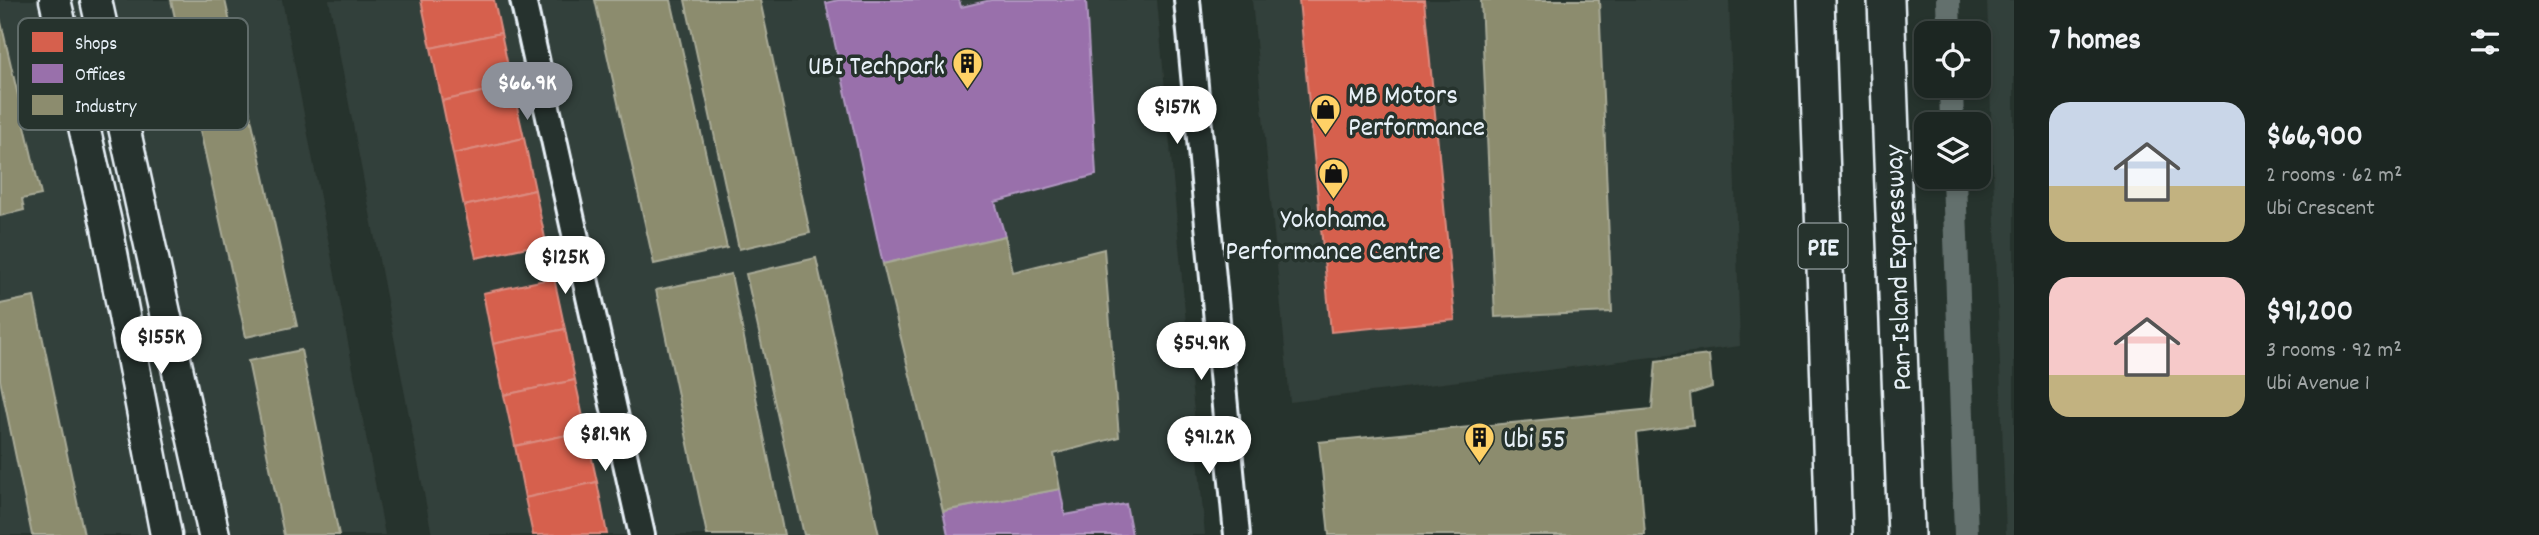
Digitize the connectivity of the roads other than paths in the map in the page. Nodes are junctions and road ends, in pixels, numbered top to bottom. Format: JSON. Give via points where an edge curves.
{"nodes":[{"id":1,"x":55,"y":0,"type":"edge"},
{"id":2,"x":96,"y":0,"type":"edge"},
{"id":3,"x":523,"y":0,"type":"edge"},
{"id":4,"x":1187,"y":0,"type":"edge"},
{"id":5,"x":1816,"y":0,"type":"edge"},
{"id":6,"x":1886,"y":0,"type":"edge"},
{"id":7,"x":59,"y":18,"type":"edge"},
{"id":8,"x":100,"y":18,"type":"edge"},
{"id":9,"x":85,"y":130,"type":"edge"},
{"id":10,"x":125,"y":130,"type":"edge"},
{"id":11,"x":166,"y":535,"type":"edge"},
{"id":12,"x":214,"y":535,"type":"edge"},
{"id":13,"x":642,"y":535,"type":"edge"},
{"id":14,"x":1237,"y":535,"type":"edge"},
{"id":15,"x":1831,"y":535,"type":"edge"},
{"id":16,"x":1906,"y":535,"type":"edge"}],
"edges":[{"from":1,"to":7,"type":"main road"},
{"from":2,"to":8,"type":"main road"},
{"from":3,"to":13,"type":"street"},
{"from":4,"to":14,"type":"street"},
{"from":5,"to":15,"type":"highway","number":"PIE"},
{"from":6,"to":16,"type":"highway","name":"Pan-Island Expressway"},
{"from":9,"to":11,"type":"main road"},
{"from":10,"to":12,"type":"main road"}]}
